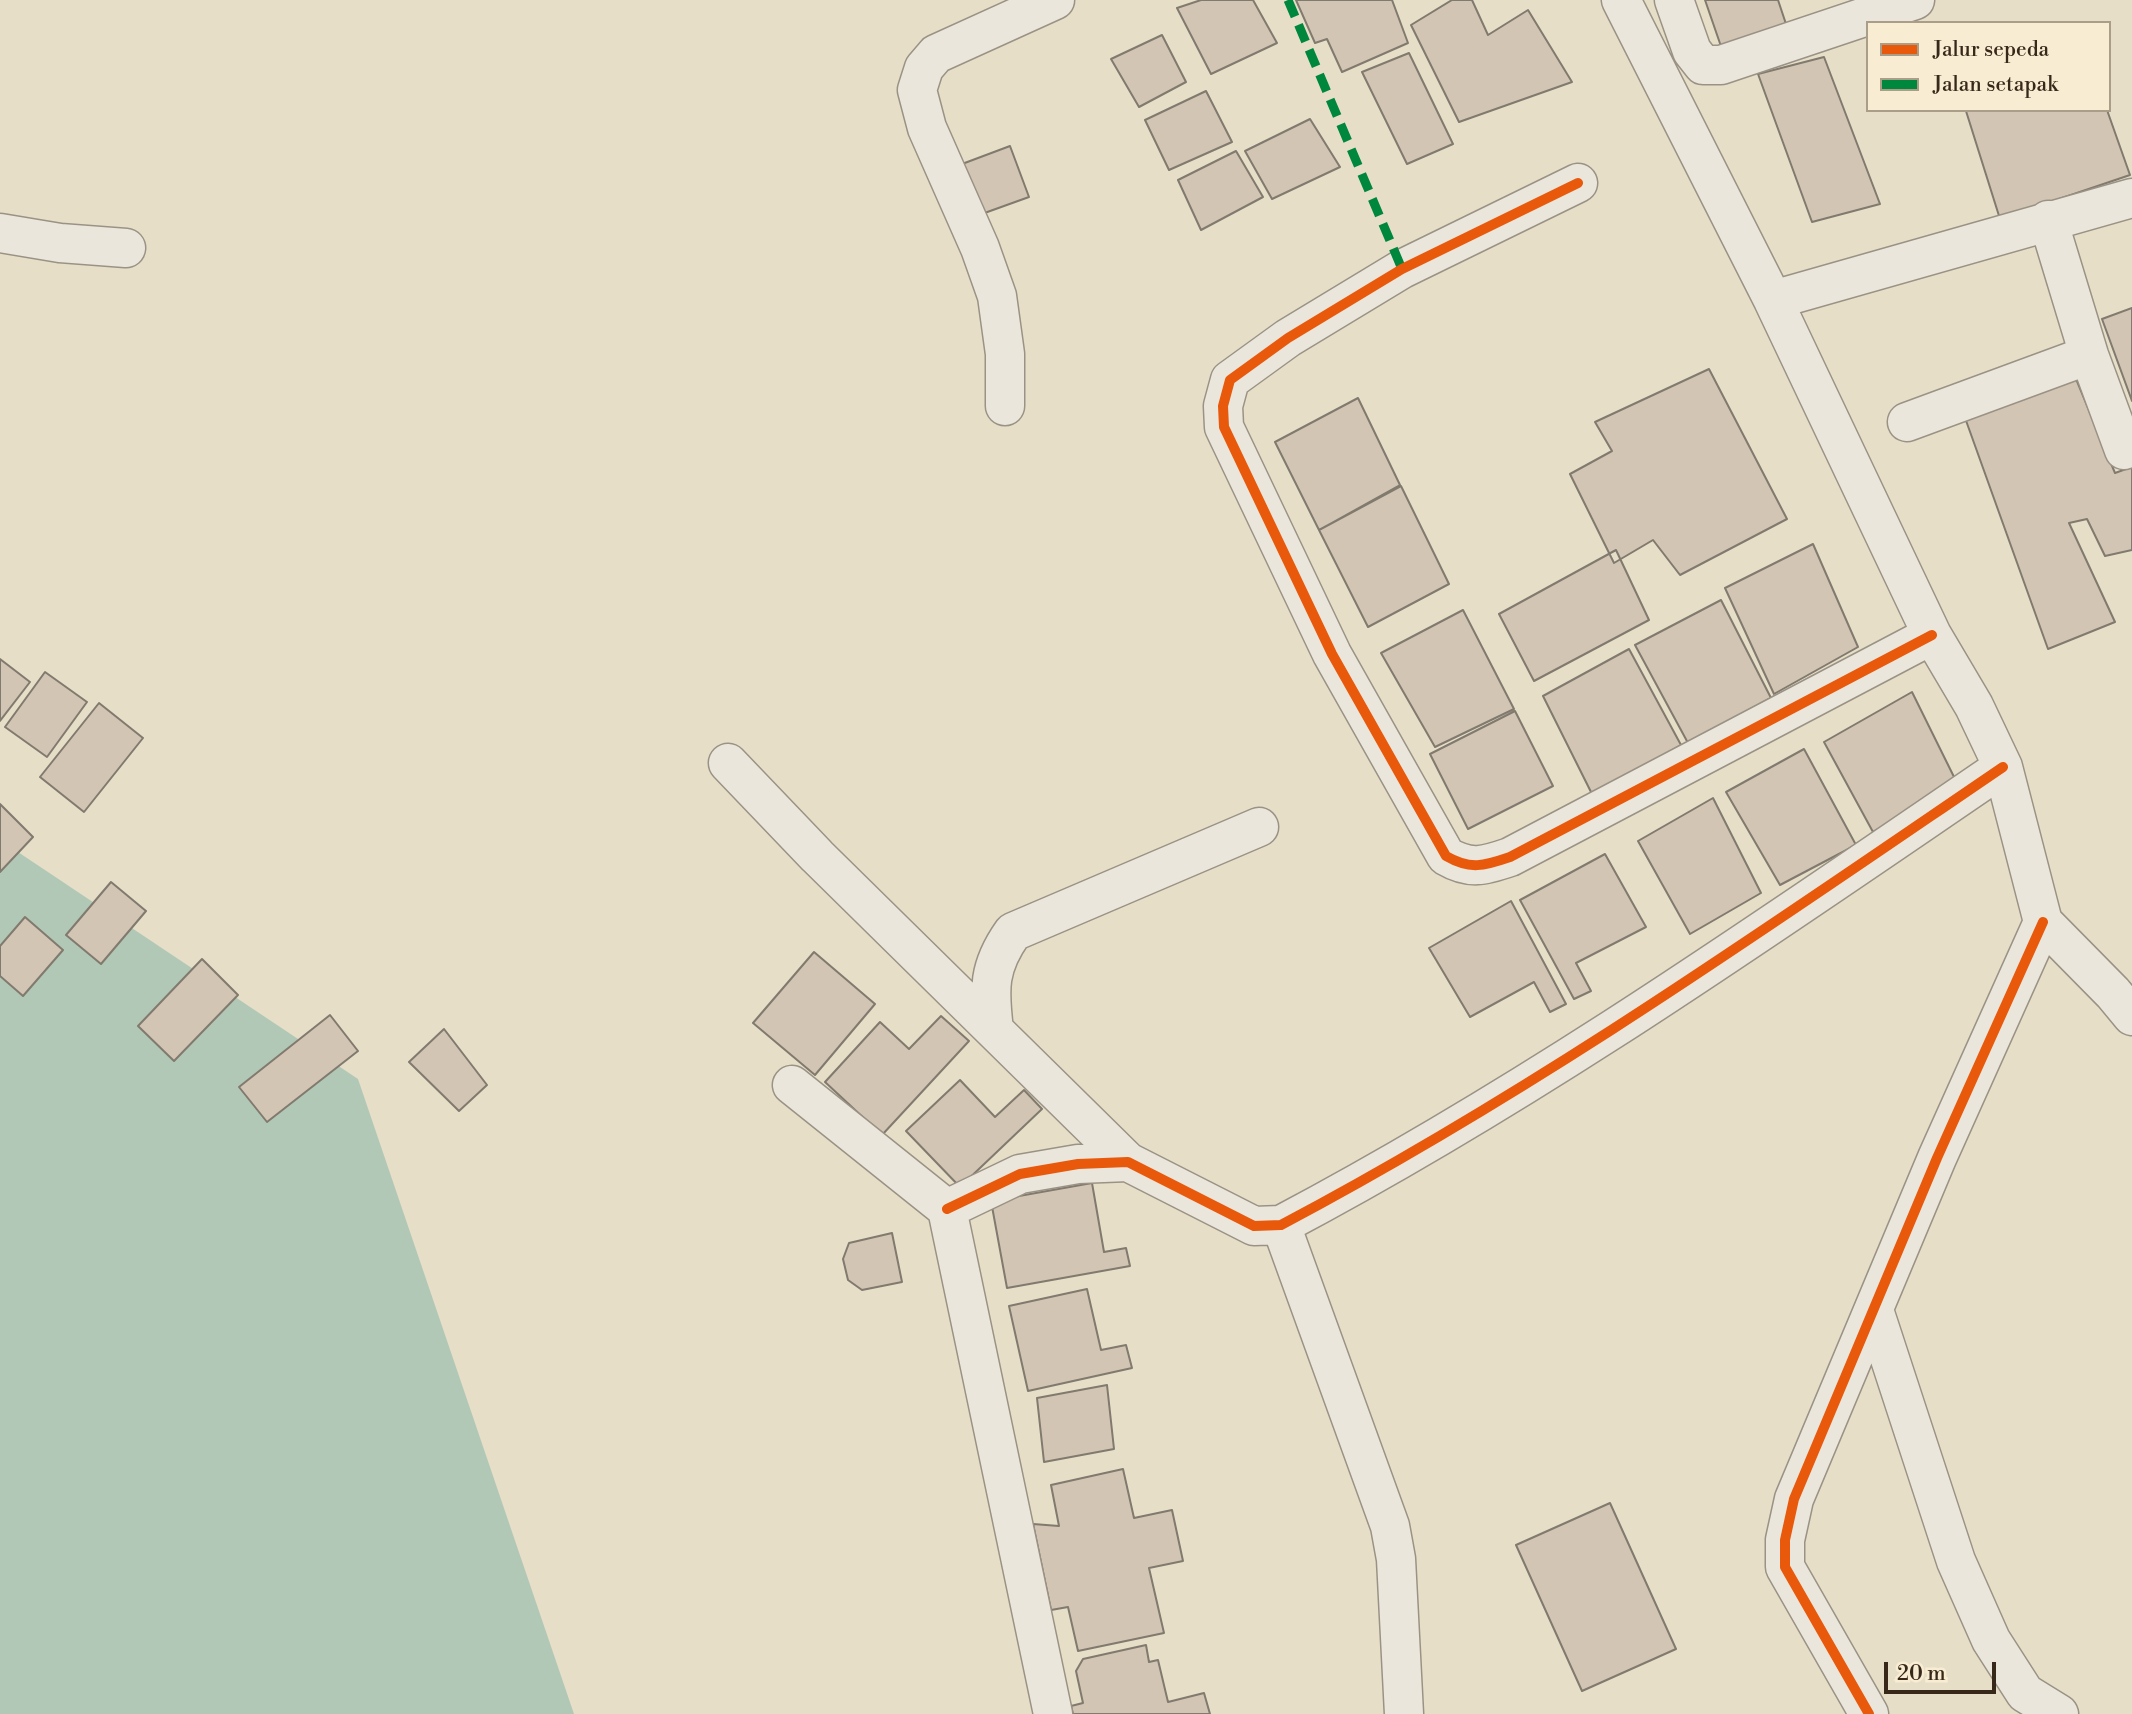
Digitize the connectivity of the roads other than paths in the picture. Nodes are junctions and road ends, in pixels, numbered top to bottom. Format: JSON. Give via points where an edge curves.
{"nodes":[{"id":1,"x":1055,"y":0,"type":"edge"},
{"id":2,"x":1621,"y":0,"type":"edge"},
{"id":3,"x":1674,"y":0,"type":"edge"},
{"id":4,"x":1915,"y":0,"type":"edge"},
{"id":5,"x":1578,"y":183,"type":"dead end"},
{"id":6,"x":2132,"y":198,"type":"edge"},
{"id":7,"x":2048,"y":220,"type":"junction"},
{"id":8,"x":0,"y":233,"type":"edge"},
{"id":9,"x":126,"y":248,"type":"dead end"},
{"id":10,"x":1773,"y":300,"type":"junction"},
{"id":11,"x":2089,"y":355,"type":"junction"},
{"id":12,"x":1005,"y":406,"type":"dead end"},
{"id":13,"x":1907,"y":422,"type":"dead end"},
{"id":14,"x":2124,"y":450,"type":"dead end"},
{"id":15,"x":1931,"y":635,"type":"junction"},
{"id":16,"x":728,"y":763,"type":"dead end"},
{"id":17,"x":2003,"y":767,"type":"junction"},
{"id":18,"x":1259,"y":827,"type":"dead end"},
{"id":19,"x":2043,"y":922,"type":"junction"},
{"id":20,"x":2132,"y":1016,"type":"edge"},
{"id":21,"x":994,"y":1030,"type":"junction"},
{"id":22,"x":792,"y":1085,"type":"dead end"},
{"id":23,"x":1128,"y":1163,"type":"junction"},
{"id":24,"x":947,"y":1209,"type":"junction"},
{"id":25,"x":1281,"y":1225,"type":"junction"},
{"id":26,"x":1874,"y":1310,"type":"junction"},
{"id":27,"x":1053,"y":1714,"type":"edge"},
{"id":28,"x":1404,"y":1714,"type":"edge"},
{"id":29,"x":1869,"y":1714,"type":"edge"},
{"id":30,"x":2059,"y":1714,"type":"edge"}],
"edges":[{"from":1,"to":12,"type":"street","via":[[936,54],[924,68],[917,90],[927,128],[997,296]]},
{"from":2,"to":10,"type":"street"},
{"from":3,"to":4,"type":"street","via":[[1692,51],[1703,65],[1721,65]]},
{"from":5,"to":15,"type":"street","via":[[1402,269],[1288,338],[1230,380],[1223,406],[1224,427],[1332,654],[1446,856],[1463,866],[1480,867],[1510,857]]},
{"from":6,"to":7,"type":"street"},
{"from":7,"to":10,"type":"street"},
{"from":7,"to":11,"type":"street"},
{"from":8,"to":9,"type":"street"},
{"from":10,"to":15,"type":"street"},
{"from":11,"to":13,"type":"street"},
{"from":11,"to":14,"type":"street"},
{"from":15,"to":17,"type":"street","via":[[1974,706]]},
{"from":16,"to":21,"type":"street"},
{"from":17,"to":19,"type":"street"},
{"from":17,"to":25,"type":"street","via":[[1619,1023],[1477,1112]]},
{"from":18,"to":21,"type":"street","via":[[1013,932],[996,954],[990,992]]},
{"from":19,"to":20,"type":"street"},
{"from":19,"to":26,"type":"street"},
{"from":21,"to":23,"type":"street"},
{"from":22,"to":24,"type":"street"},
{"from":23,"to":24,"type":"street","via":[[1078,1164],[1020,1174]]},
{"from":23,"to":25,"type":"street","via":[[1254,1226]]},
{"from":24,"to":27,"type":"street"},
{"from":25,"to":28,"type":"street","via":[[1390,1526],[1396,1559]]},
{"from":26,"to":29,"type":"street","via":[[1794,1499],[1785,1540],[1785,1567]]},
{"from":26,"to":30,"type":"street","via":[[1956,1561],[1990,1640],[2025,1693]]}]}
